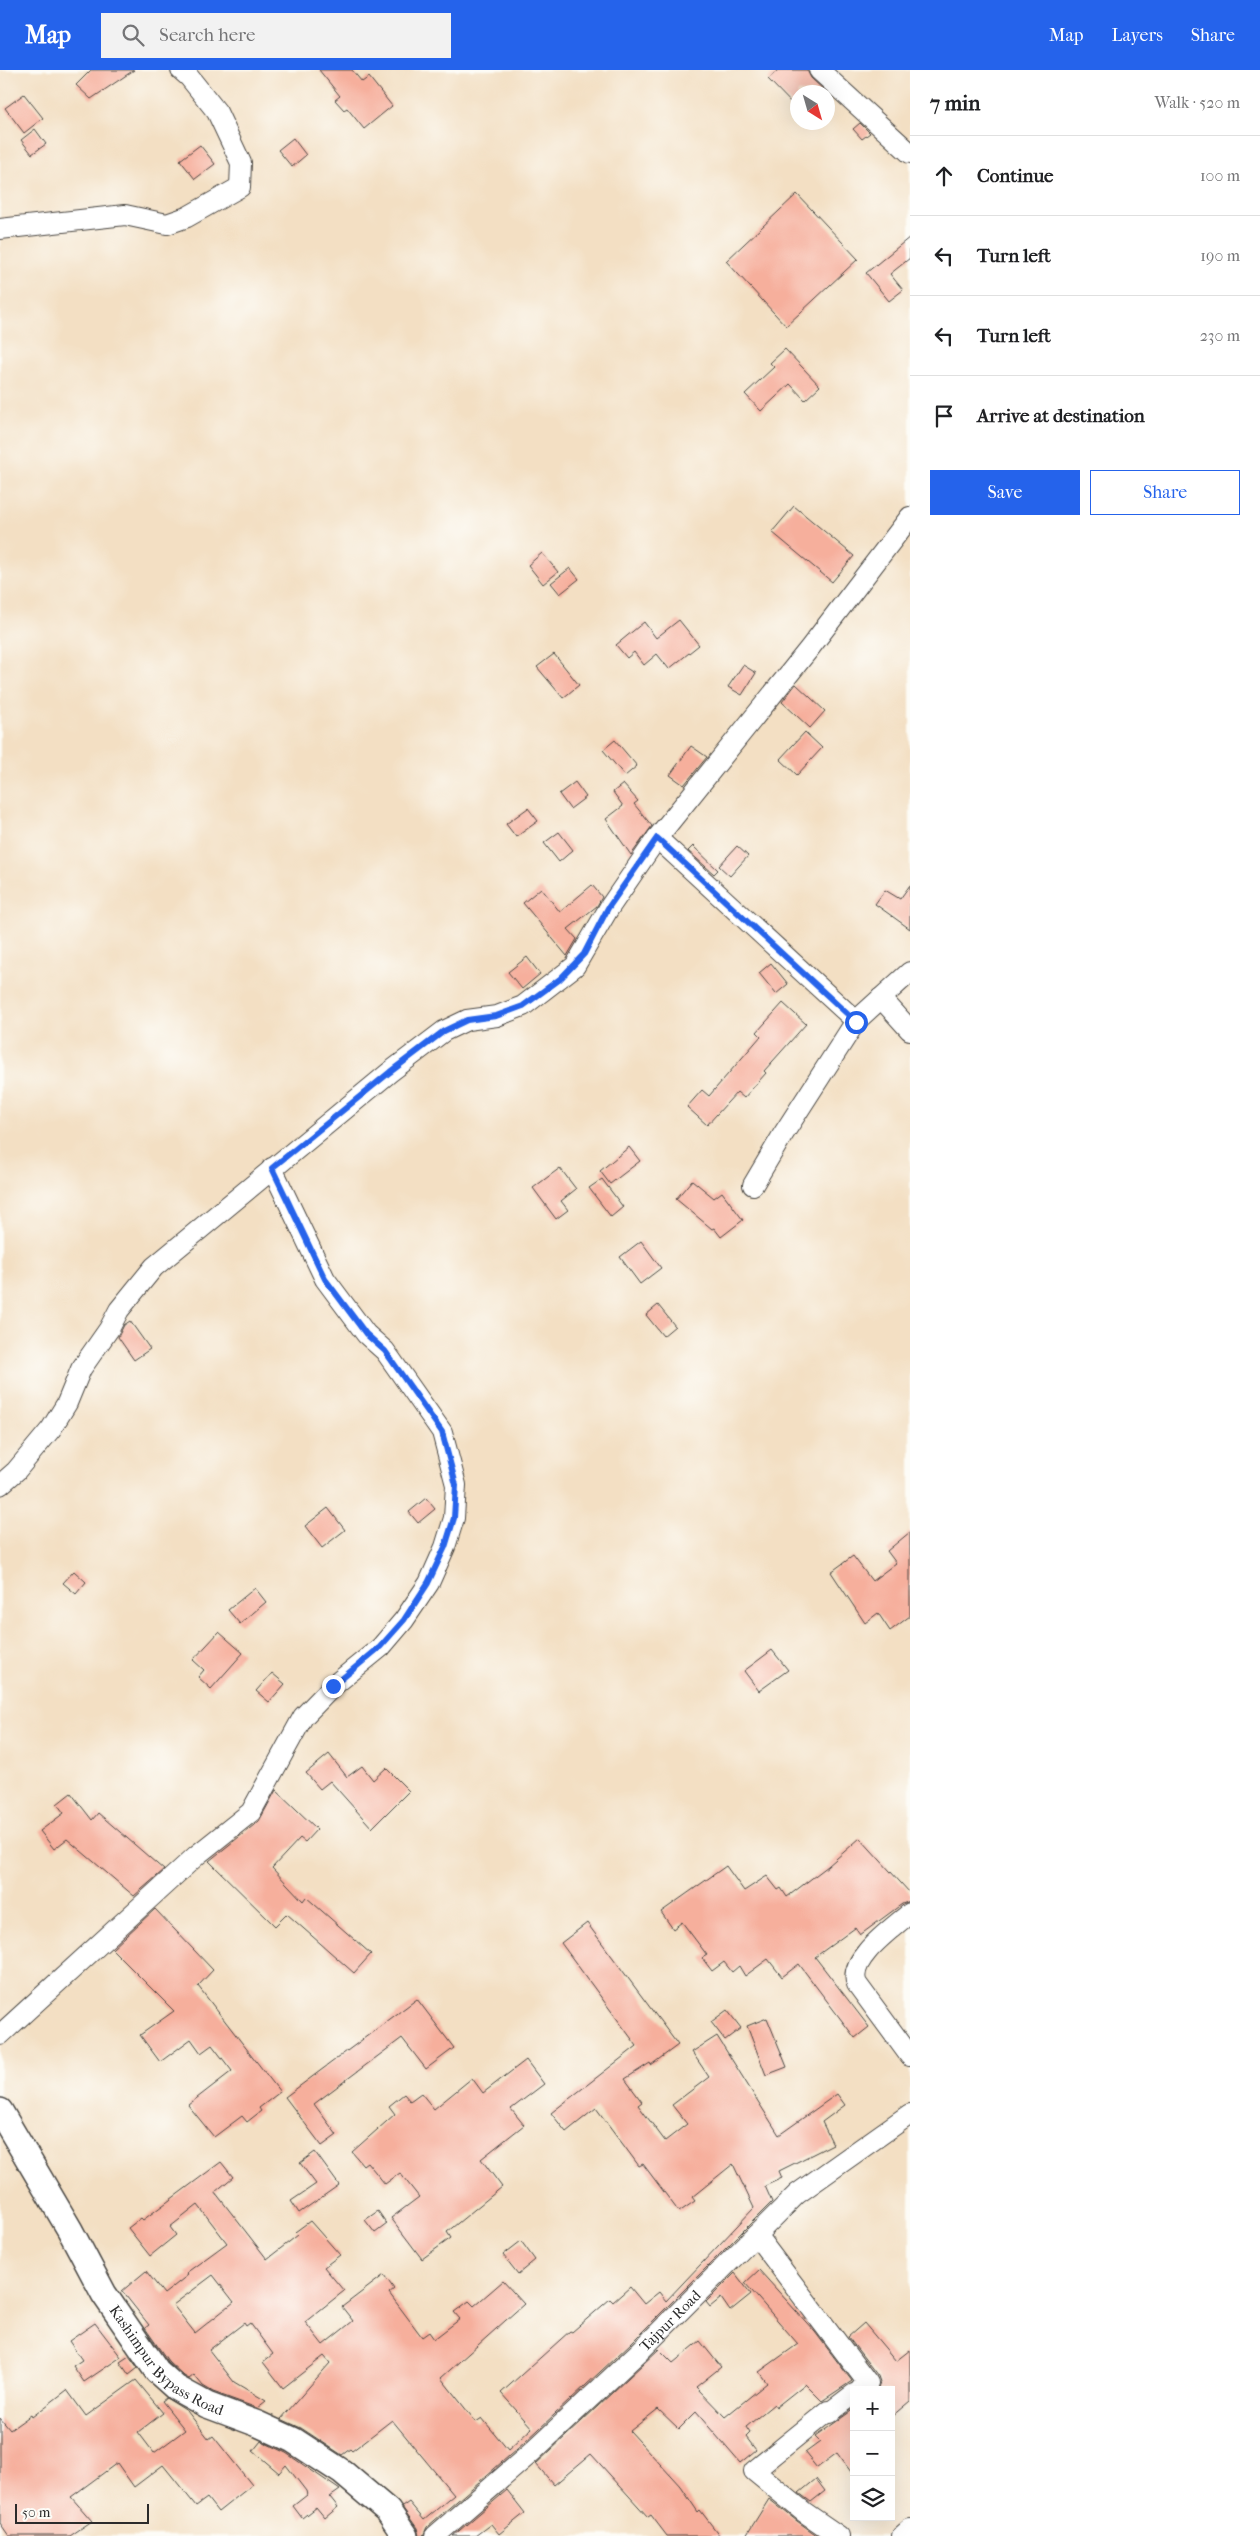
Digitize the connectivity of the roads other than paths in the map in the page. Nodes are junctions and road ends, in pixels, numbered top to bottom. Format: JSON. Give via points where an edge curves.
{"nodes":[{"id":1,"x":181,"y":70,"type":"edge"},
{"id":2,"x":819,"y":70,"type":"edge"},
{"id":3,"x":910,"y":153,"type":"edge"},
{"id":4,"x":0,"y":229,"type":"edge"},
{"id":5,"x":910,"y":516,"type":"edge"},
{"id":6,"x":657,"y":838,"type":"junction"},
{"id":7,"x":910,"y":972,"type":"edge"},
{"id":8,"x":881,"y":998,"type":"junction"},
{"id":9,"x":856,"y":1022,"type":"junction"},
{"id":10,"x":910,"y":1030,"type":"edge"},
{"id":11,"x":272,"y":1168,"type":"junction"},
{"id":12,"x":754,"y":1185,"type":"dead end"},
{"id":13,"x":0,"y":1485,"type":"edge"},
{"id":14,"x":910,"y":1913,"type":"edge"},
{"id":15,"x":0,"y":2034,"type":"edge"},
{"id":16,"x":910,"y":2056,"type":"edge"},
{"id":17,"x":0,"y":2111,"type":"edge"},
{"id":18,"x":910,"y":2114,"type":"edge"},
{"id":19,"x":756,"y":2235,"type":"junction"},
{"id":20,"x":865,"y":2386,"type":"edge"},
{"id":21,"x":850,"y":2397,"type":"edge"},
{"id":22,"x":910,"y":2528,"type":"edge"},
{"id":23,"x":404,"y":2536,"type":"edge"},
{"id":24,"x":435,"y":2536,"type":"edge"},
{"id":25,"x":839,"y":2536,"type":"edge"},
{"id":26,"x":902,"y":2536,"type":"edge"}],
"edges":[{"from":1,"to":4,"type":"street","via":[[216,112],[241,163],[240,187],[187,217],[167,224],[125,215]]},
{"from":2,"to":3,"type":"street"},
{"from":5,"to":6,"type":"street","via":[[809,649]]},
{"from":6,"to":9,"type":"street"},
{"from":6,"to":11,"type":"street","via":[[608,908],[584,954],[560,979],[523,1006],[496,1016],[467,1020],[444,1031]]},
{"from":7,"to":8,"type":"street"},
{"from":8,"to":9,"type":"street"},
{"from":8,"to":10,"type":"street"},
{"from":9,"to":12,"type":"street"},
{"from":11,"to":13,"type":"street","via":[[139,1283],[81,1369],[67,1403],[51,1429]]},
{"from":11,"to":15,"type":"street","via":[[325,1279],[366,1334],[385,1351],[442,1432],[456,1485],[454,1518],[445,1547],[428,1583],[404,1620],[380,1647],[333,1686],[303,1717],[251,1812],[197,1854]]},
{"from":14,"to":16,"type":"street","via":[[872,1946],[853,1976]]},
{"from":17,"to":23,"type":"main road","name":"Kashimpur Bypass Road","via":[[104,2294],[157,2372],[176,2388],[207,2405],[293,2440],[342,2472],[388,2510]]},
{"from":18,"to":19,"type":"street","name":"Tajpur Road","via":[[797,2194]]},
{"from":19,"to":20,"type":"street","via":[[868,2383]]},
{"from":19,"to":24,"type":"street","name":"Tajpur Road","via":[[639,2352],[532,2452]]},
{"from":21,"to":25,"type":"street","via":[[754,2471]]},
{"from":22,"to":26,"type":"street"}]}
